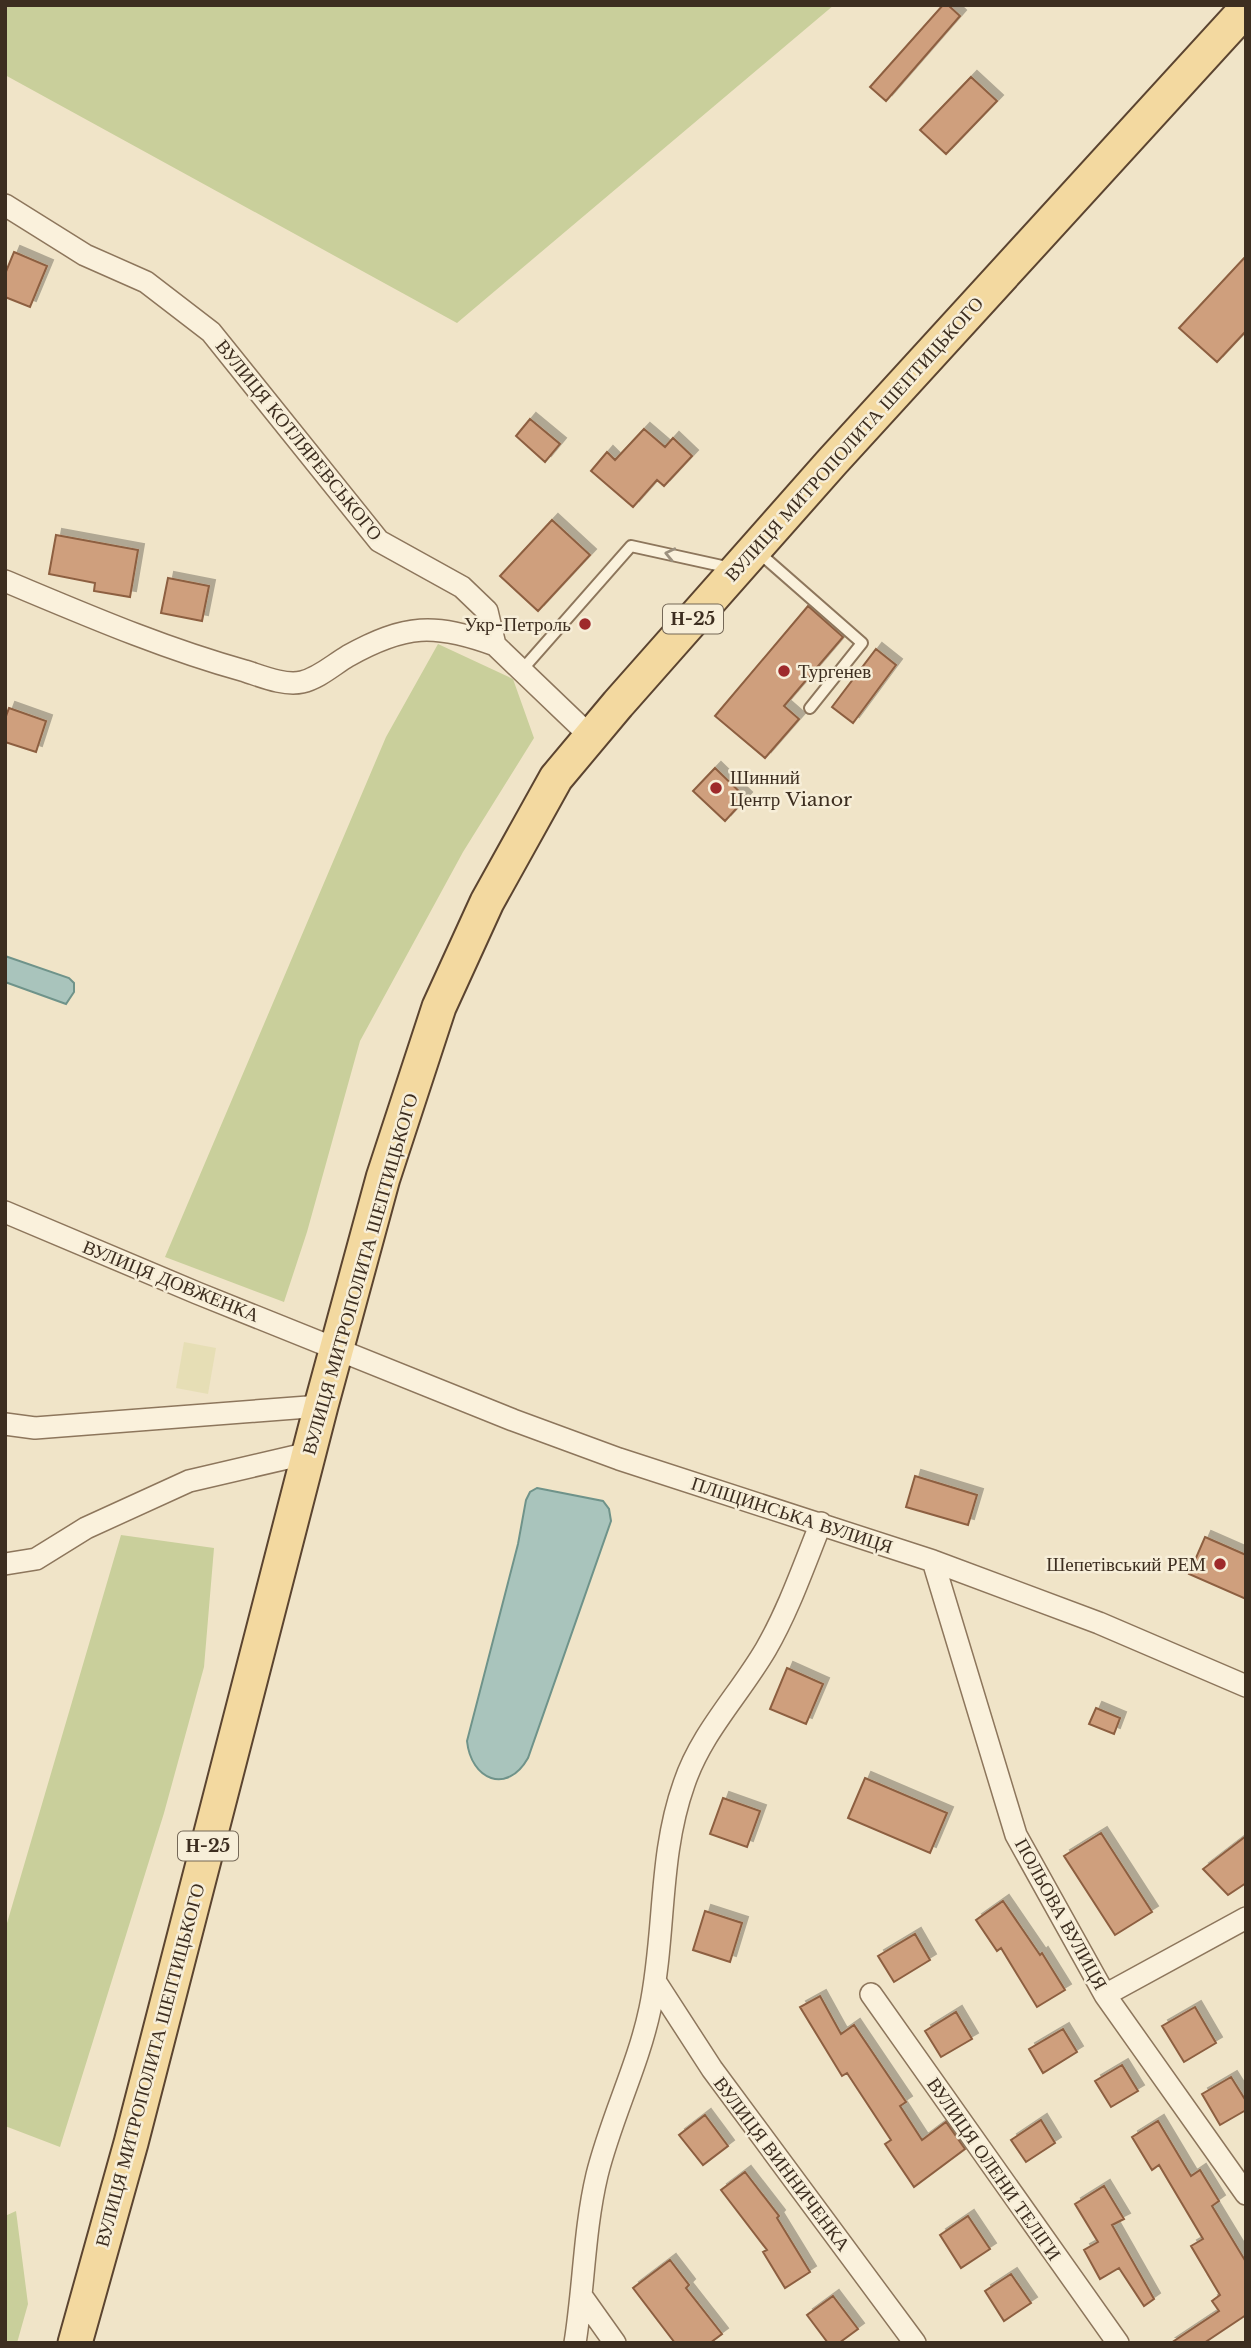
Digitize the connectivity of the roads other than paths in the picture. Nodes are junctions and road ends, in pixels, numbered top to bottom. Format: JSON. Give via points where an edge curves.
{"nodes":[{"id":1,"x":1246,"y":9,"type":"edge"},
{"id":2,"x":5,"y":205,"type":"edge"},
{"id":3,"x":746,"y":559,"type":"junction"},
{"id":4,"x":5,"y":581,"type":"edge"},
{"id":5,"x":495,"y":645,"type":"junction"},
{"id":6,"x":521,"y":671,"type":"junction"},
{"id":7,"x":810,"y":708,"type":"dead end"},
{"id":8,"x":590,"y":736,"type":"junction"},
{"id":9,"x":5,"y":1212,"type":"edge"},
{"id":10,"x":337,"y":1349,"type":"junction"},
{"id":11,"x":321,"y":1406,"type":"junction"},
{"id":12,"x":5,"y":1424,"type":"edge"},
{"id":13,"x":309,"y":1453,"type":"junction"},
{"id":14,"x":821,"y":1523,"type":"junction"},
{"id":15,"x":933,"y":1561,"type":"junction"},
{"id":16,"x":5,"y":1564,"type":"edge"},
{"id":17,"x":1246,"y":1686,"type":"edge"},
{"id":18,"x":1246,"y":1919,"type":"edge"},
{"id":19,"x":654,"y":1981,"type":"junction"},
{"id":20,"x":870,"y":1994,"type":"dead end"},
{"id":21,"x":1105,"y":1995,"type":"junction"},
{"id":22,"x":1246,"y":2194,"type":"edge"},
{"id":23,"x":583,"y":2298,"type":"junction"},
{"id":24,"x":75,"y":2343,"type":"edge"},
{"id":25,"x":575,"y":2343,"type":"edge"},
{"id":26,"x":615,"y":2343,"type":"edge"},
{"id":27,"x":915,"y":2343,"type":"edge"},
{"id":28,"x":1118,"y":2343,"type":"edge"}],
"edges":[{"from":1,"to":3,"type":"main road","name":"ВУЛИЦЯ МИТРОПОЛИТА ШЕПТИЦЬКОГО","number":"Н-25"},
{"from":2,"to":5,"type":"street","name":"ВУЛИЦЯ КОТЛЯРЕВСЬКОГО","via":[[85,255],[146,282],[211,332],[379,541],[462,587],[487,611]]},
{"from":3,"to":6,"type":"lane","one_way":true,"via":[[631,545]]},
{"from":3,"to":7,"type":"lane","via":[[862,643]]},
{"from":3,"to":8,"type":"main road","name":"ВУЛИЦЯ МИТРОПОЛИТА ШЕПТИЦЬКОГО","number":"Н-25"},
{"from":4,"to":5,"type":"street","via":[[134,634],[275,680],[301,682],[382,639],[411,630],[467,634]]},
{"from":5,"to":6,"type":"street"},
{"from":6,"to":8,"type":"street"},
{"from":8,"to":10,"type":"main road","name":"ВУЛИЦЯ МИТРОПОЛИТА ШЕПТИЦЬКОГО","number":"Н-25","via":[[556,778],[487,902],[439,1007],[383,1178]]},
{"from":9,"to":10,"type":"street","name":"ВУЛИЦЯ ДОВЖЕНКА"},
{"from":10,"to":11,"type":"main road","name":"ВУЛИЦЯ МИТРОПОЛИТА ШЕПТИЦЬКОГО","number":"Н-25"},
{"from":10,"to":14,"type":"street","name":"ПЛІЩИНСЬКА ВУЛИЦЯ","via":[[619,1459]]},
{"from":11,"to":12,"type":"street","via":[[35,1428]]},
{"from":11,"to":13,"type":"main road","name":"ВУЛИЦЯ МИТРОПОЛИТА ШЕПТИЦЬКОГО","number":"Н-25"},
{"from":13,"to":16,"type":"street","via":[[189,1481],[86,1528],[36,1559]]},
{"from":13,"to":24,"type":"main road","name":"ВУЛИЦЯ МИТРОПОЛИТА ШЕПТИЦЬКОГО","number":"Н-25"},
{"from":14,"to":15,"type":"street","name":"ПЛІЩИНСЬКА ВУЛИЦЯ"},
{"from":14,"to":19,"type":"street","via":[[766,1648],[693,1759],[670,1838]]},
{"from":15,"to":17,"type":"street","name":"ПЛІЩИНСЬКА ВУЛИЦЯ","via":[[1099,1623]]},
{"from":15,"to":21,"type":"street","name":"ПОЛЬОВА ВУЛИЦЯ","via":[[1016,1835]]},
{"from":18,"to":21,"type":"street"},
{"from":19,"to":23,"type":"street","via":[[645,2029],[596,2176]]},
{"from":19,"to":27,"type":"street","name":"ВУЛИЦЯ ВИННИЧЕНКА","via":[[712,2069]]},
{"from":20,"to":28,"type":"street","name":"ВУЛИЦЯ ОЛЕНИ ТЕЛІГИ"},
{"from":21,"to":22,"type":"street","name":"ПОЛЬОВА ВУЛИЦЯ"},
{"from":23,"to":25,"type":"street"},
{"from":23,"to":26,"type":"street"}]}
